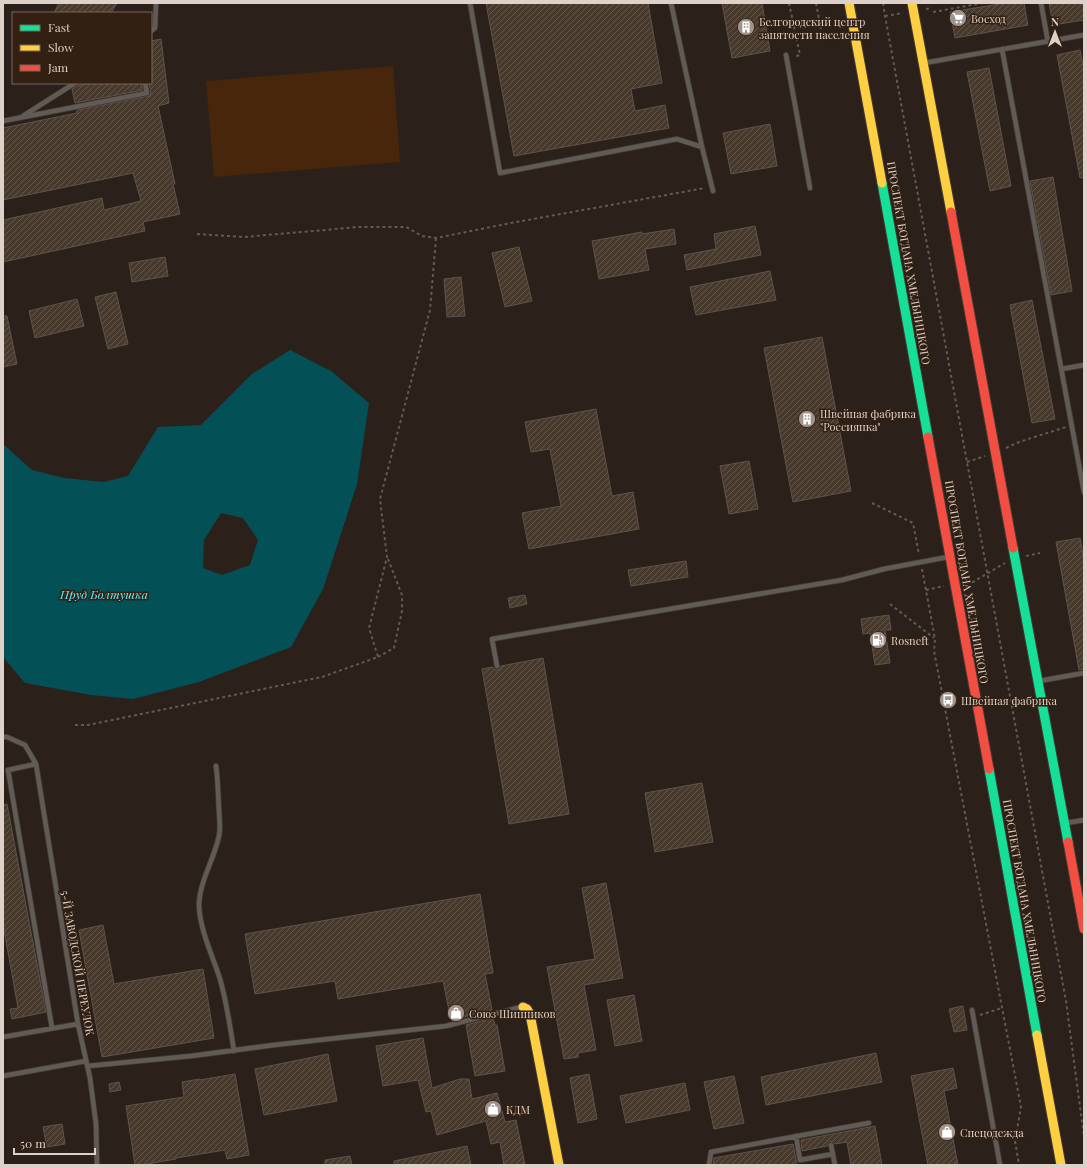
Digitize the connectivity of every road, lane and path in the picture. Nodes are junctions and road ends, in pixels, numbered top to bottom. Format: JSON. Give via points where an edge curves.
{"nodes":[{"id":1,"x":156,"y":3,"type":"edge"},
{"id":2,"x":470,"y":3,"type":"edge"},
{"id":3,"x":671,"y":3,"type":"edge"},
{"id":4,"x":789,"y":3,"type":"edge"},
{"id":5,"x":816,"y":3,"type":"edge"},
{"id":6,"x":849,"y":3,"type":"edge"},
{"id":7,"x":883,"y":3,"type":"edge"},
{"id":8,"x":912,"y":3,"type":"edge"},
{"id":9,"x":983,"y":3,"type":"edge"},
{"id":10,"x":1041,"y":3,"type":"edge"},
{"id":11,"x":933,"y":12,"type":"dead end"},
{"id":12,"x":821,"y":29,"type":"dead end"},
{"id":13,"x":152,"y":30,"type":"edge"},
{"id":14,"x":1084,"y":35,"type":"edge"},
{"id":15,"x":1048,"y":42,"type":"junction"},
{"id":16,"x":1002,"y":49,"type":"junction"},
{"id":17,"x":786,"y":57,"type":"joint"},
{"id":18,"x":923,"y":63,"type":"junction"},
{"id":19,"x":73,"y":84,"type":"edge"},
{"id":20,"x":145,"y":84,"type":"edge"},
{"id":21,"x":20,"y":118,"type":"junction"},
{"id":22,"x":3,"y":121,"type":"edge"},
{"id":23,"x":702,"y":147,"type":"junction"},
{"id":24,"x":810,"y":188,"type":"dead end"},
{"id":25,"x":713,"y":189,"type":"joint"},
{"id":26,"x":197,"y":234,"type":"dead end"},
{"id":27,"x":436,"y":238,"type":"junction"},
{"id":28,"x":1084,"y":365,"type":"edge"},
{"id":29,"x":1062,"y":369,"type":"junction"},
{"id":30,"x":1072,"y":425,"type":"junction"},
{"id":31,"x":1019,"y":442,"type":"dead end"},
{"id":32,"x":1084,"y":492,"type":"edge"},
{"id":33,"x":872,"y":503,"type":"dead end"},
{"id":34,"x":1040,"y":552,"type":"dead end"},
{"id":35,"x":950,"y":556,"type":"junction"},
{"id":36,"x":387,"y":557,"type":"junction"},
{"id":37,"x":1015,"y":558,"type":"junction"},
{"id":38,"x":921,"y":562,"type":"junction"},
{"id":39,"x":988,"y":573,"type":"junction"},
{"id":40,"x":955,"y":585,"type":"junction"},
{"id":41,"x":926,"y":590,"type":"junction"},
{"id":42,"x":890,"y":604,"type":"dead end"},
{"id":43,"x":935,"y":639,"type":"junction"},
{"id":44,"x":378,"y":657,"type":"junction"},
{"id":45,"x":497,"y":666,"type":"dead end"},
{"id":46,"x":1084,"y":673,"type":"edge"},
{"id":47,"x":1038,"y":681,"type":"junction"},
{"id":48,"x":75,"y":725,"type":"dead end"},
{"id":49,"x":3,"y":737,"type":"edge"},
{"id":50,"x":36,"y":764,"type":"junction"},
{"id":51,"x":216,"y":766,"type":"dead end"},
{"id":52,"x":1084,"y":820,"type":"edge"},
{"id":53,"x":1064,"y":823,"type":"junction"},
{"id":54,"x":1084,"y":929,"type":"edge"},
{"id":55,"x":523,"y":1007,"type":"joint"},
{"id":56,"x":1002,"y":1008,"type":"junction"},
{"id":57,"x":972,"y":1010,"type":"dead end"},
{"id":58,"x":974,"y":1017,"type":"junction"},
{"id":59,"x":78,"y":1024,"type":"junction"},
{"id":60,"x":52,"y":1028,"type":"junction"},
{"id":61,"x":3,"y":1037,"type":"edge"},
{"id":62,"x":234,"y":1051,"type":"junction"},
{"id":63,"x":86,"y":1061,"type":"junction"},
{"id":64,"x":88,"y":1066,"type":"junction"},
{"id":65,"x":3,"y":1076,"type":"edge"},
{"id":66,"x":869,"y":1123,"type":"dead end"},
{"id":67,"x":796,"y":1136,"type":"junction"},
{"id":68,"x":1084,"y":1137,"type":"edge"},
{"id":69,"x":831,"y":1145,"type":"dead end"},
{"id":70,"x":833,"y":1154,"type":"junction"},
{"id":71,"x":97,"y":1165,"type":"edge"},
{"id":72,"x":559,"y":1165,"type":"edge"},
{"id":73,"x":709,"y":1165,"type":"edge"},
{"id":74,"x":835,"y":1165,"type":"edge"},
{"id":75,"x":1000,"y":1165,"type":"edge"},
{"id":76,"x":1019,"y":1165,"type":"edge"},
{"id":77,"x":1061,"y":1165,"type":"edge"}],
"edges":[{"from":1,"to":13,"type":"lane","via":[[155,28]]},
{"from":2,"to":23,"type":"lane","via":[[500,173],[677,139]]},
{"from":3,"to":23,"type":"lane"},
{"from":4,"to":17,"type":"path","via":[[800,55]]},
{"from":5,"to":12,"type":"path"},
{"from":6,"to":35,"type":"main road","name":"ПРОСПЕКТ БОГДАНА ХМЕЛЬНИЦКОГО"},
{"from":7,"to":39,"type":"path"},
{"from":8,"to":18,"type":"main road"},
{"from":9,"to":11,"type":"path"},
{"from":10,"to":15,"type":"lane"},
{"from":14,"to":15,"type":"lane"},
{"from":15,"to":16,"type":"lane"},
{"from":16,"to":18,"type":"lane"},
{"from":16,"to":29,"type":"lane"},
{"from":17,"to":24,"type":"lane"},
{"from":18,"to":37,"type":"main road"},
{"from":19,"to":21,"type":"lane"},
{"from":20,"to":21,"type":"lane","via":[[147,93]]},
{"from":21,"to":22,"type":"lane"},
{"from":23,"to":25,"type":"lane"},
{"from":25,"to":27,"type":"path"},
{"from":26,"to":27,"type":"path","via":[[244,237],[359,227],[406,227],[422,236]]},
{"from":27,"to":36,"type":"path","via":[[430,310],[380,499]]},
{"from":28,"to":29,"type":"lane"},
{"from":29,"to":30,"type":"lane"},
{"from":30,"to":31,"type":"path"},
{"from":30,"to":32,"type":"lane"},
{"from":33,"to":38,"type":"path","via":[[913,523]]},
{"from":34,"to":37,"type":"path"},
{"from":35,"to":38,"type":"lane"},
{"from":35,"to":40,"type":"main road","name":"ПРОСПЕКТ БОГДАНА ХМЕЛЬНИЦКОГО"},
{"from":36,"to":44,"type":"path","via":[[369,628]]},
{"from":36,"to":44,"type":"path","via":[[402,595],[402,611],[394,648]]},
{"from":37,"to":39,"type":"path"},
{"from":37,"to":47,"type":"main road"},
{"from":38,"to":41,"type":"path"},
{"from":38,"to":45,"type":"lane","via":[[834,581],[492,639]]},
{"from":39,"to":40,"type":"path","via":[[973,582]]},
{"from":39,"to":68,"type":"path","via":[[1066,1001]]},
{"from":40,"to":41,"type":"path"},
{"from":40,"to":77,"type":"main road","name":"ПРОСПЕКТ БОГДАНА ХМЕЛЬНИЦКОГО"},
{"from":41,"to":43,"type":"path"},
{"from":42,"to":43,"type":"path"},
{"from":43,"to":56,"type":"path","via":[[934,651]]},
{"from":44,"to":48,"type":"path","via":[[302,682],[88,725]]},
{"from":46,"to":47,"type":"lane"},
{"from":47,"to":53,"type":"main road"},
{"from":49,"to":50,"type":"lane","via":[[25,745]]},
{"from":50,"to":59,"type":"lane","name":"5-Й ЗАВОДСКОЙ ПЕРЕУЛОК"},
{"from":50,"to":60,"type":"lane","via":[[8,770]]},
{"from":51,"to":62,"type":"lane","via":[[219,834],[199,898],[207,943],[225,1001]]},
{"from":52,"to":53,"type":"lane"},
{"from":53,"to":54,"type":"main road"},
{"from":55,"to":62,"type":"lane","via":[[446,1026]]},
{"from":55,"to":72,"type":"main road","via":[[530,1014]]},
{"from":56,"to":58,"type":"path"},
{"from":56,"to":76,"type":"path","via":[[1021,1107],[1015,1141]]},
{"from":57,"to":58,"type":"lane"},
{"from":58,"to":75,"type":"lane"},
{"from":59,"to":60,"type":"lane"},
{"from":59,"to":63,"type":"lane","name":"5-Й ЗАВОДСКОЙ ПЕРЕУЛОК"},
{"from":60,"to":61,"type":"lane"},
{"from":62,"to":64,"type":"lane"},
{"from":63,"to":64,"type":"lane","name":"5-Й ЗАВОДСКОЙ ПЕРЕУЛОК"},
{"from":63,"to":65,"type":"lane"},
{"from":64,"to":71,"type":"lane","name":"5-Й ЗАВОДСКОЙ ПЕРЕУЛОК","via":[[96,1124]]},
{"from":66,"to":67,"type":"lane"},
{"from":67,"to":70,"type":"lane","via":[[800,1160]]},
{"from":67,"to":73,"type":"lane","via":[[711,1152]]},
{"from":69,"to":70,"type":"lane"},
{"from":70,"to":74,"type":"lane"}]}
